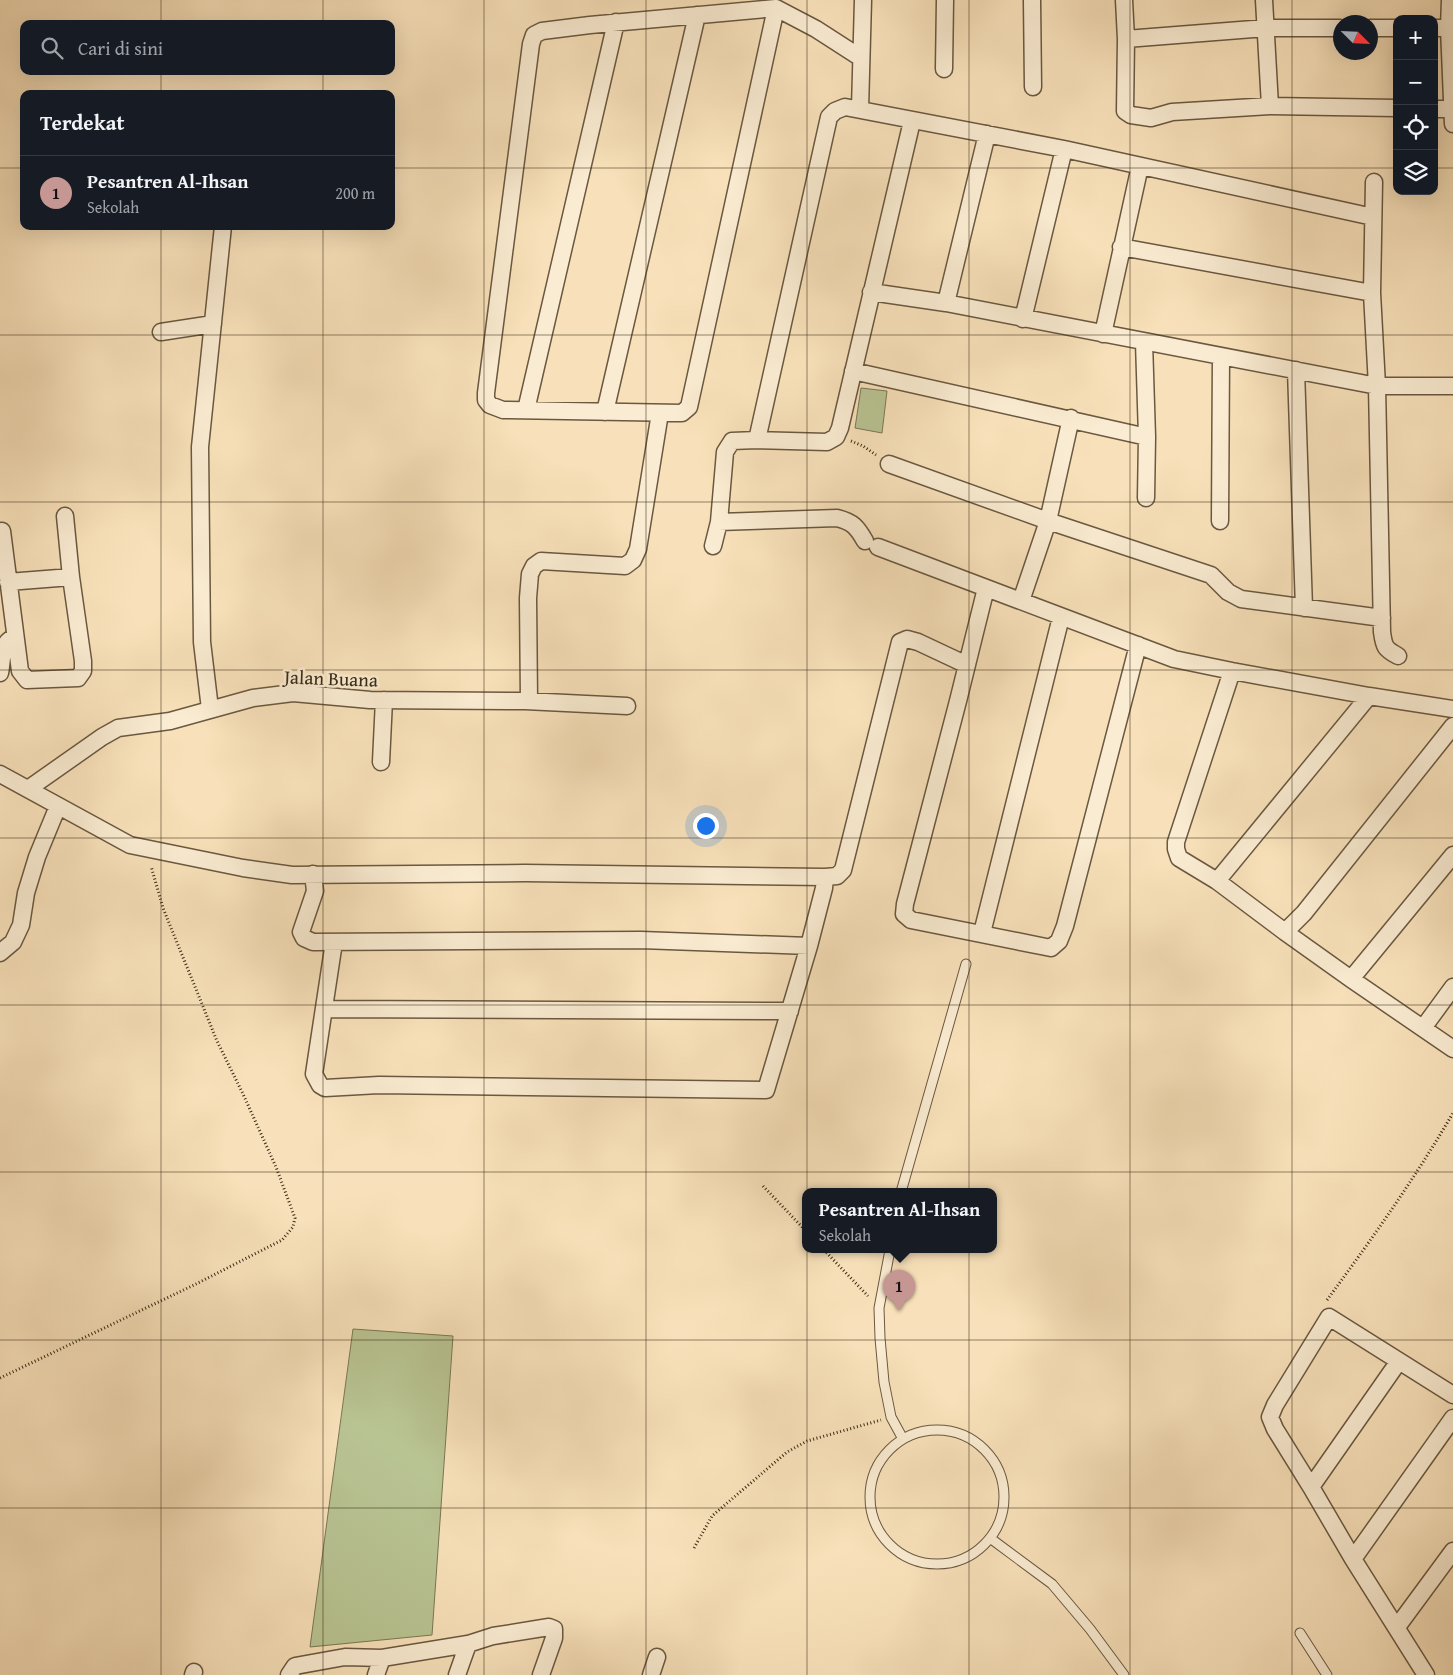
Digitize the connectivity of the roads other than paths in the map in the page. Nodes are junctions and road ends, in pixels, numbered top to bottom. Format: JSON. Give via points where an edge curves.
{"nodes":[{"id":1,"x":863,"y":0,"type":"edge"},
{"id":2,"x":945,"y":0,"type":"edge"},
{"id":3,"x":1032,"y":0,"type":"edge"},
{"id":4,"x":1124,"y":0,"type":"edge"},
{"id":5,"x":1264,"y":0,"type":"edge"},
{"id":6,"x":1450,"y":0,"type":"edge"},
{"id":7,"x":776,"y":8,"type":"junction"},
{"id":8,"x":697,"y":15,"type":"junction"},
{"id":9,"x":616,"y":22,"type":"junction"},
{"id":10,"x":1266,"y":28,"type":"junction"},
{"id":11,"x":1333,"y":28,"type":"edge"},
{"id":12,"x":1378,"y":28,"type":"edge"},
{"id":13,"x":1393,"y":28,"type":"edge"},
{"id":14,"x":1442,"y":28,"type":"edge"},
{"id":15,"x":1126,"y":39,"type":"junction"},
{"id":16,"x":862,"y":58,"type":"junction"},
{"id":17,"x":944,"y":69,"type":"dead end"},
{"id":18,"x":1033,"y":87,"type":"dead end"},
{"id":19,"x":1270,"y":106,"type":"junction"},
{"id":20,"x":1393,"y":108,"type":"edge"},
{"id":21,"x":860,"y":109,"type":"junction"},
{"id":22,"x":1438,"y":111,"type":"edge"},
{"id":23,"x":1452,"y":117,"type":"edge"},
{"id":24,"x":912,"y":121,"type":"junction"},
{"id":25,"x":987,"y":134,"type":"junction"},
{"id":26,"x":1064,"y":148,"type":"junction"},
{"id":27,"x":1140,"y":166,"type":"junction"},
{"id":28,"x":1374,"y":182,"type":"dead end"},
{"id":29,"x":1373,"y":217,"type":"junction"},
{"id":30,"x":223,"y":230,"type":"edge"},
{"id":31,"x":1121,"y":247,"type":"junction"},
{"id":32,"x":871,"y":292,"type":"junction"},
{"id":33,"x":1372,"y":293,"type":"junction"},
{"id":34,"x":946,"y":303,"type":"junction"},
{"id":35,"x":1023,"y":319,"type":"junction"},
{"id":36,"x":213,"y":324,"type":"junction"},
{"id":37,"x":161,"y":332,"type":"dead end"},
{"id":38,"x":1102,"y":334,"type":"junction"},
{"id":39,"x":1144,"y":342,"type":"junction"},
{"id":40,"x":1221,"y":356,"type":"junction"},
{"id":41,"x":1296,"y":370,"type":"junction"},
{"id":42,"x":854,"y":371,"type":"junction"},
{"id":43,"x":1377,"y":386,"type":"junction"},
{"id":44,"x":1453,"y":386,"type":"edge"},
{"id":45,"x":526,"y":410,"type":"junction"},
{"id":46,"x":605,"y":412,"type":"junction"},
{"id":47,"x":660,"y":413,"type":"junction"},
{"id":48,"x":1071,"y":418,"type":"junction"},
{"id":49,"x":1147,"y":436,"type":"junction"},
{"id":50,"x":757,"y":440,"type":"junction"},
{"id":51,"x":889,"y":464,"type":"road end"},
{"id":52,"x":1146,"y":498,"type":"dead end"},
{"id":53,"x":65,"y":516,"type":"dead end"},
{"id":54,"x":1048,"y":521,"type":"junction"},
{"id":55,"x":1220,"y":521,"type":"dead end"},
{"id":56,"x":719,"y":522,"type":"junction"},
{"id":57,"x":2,"y":531,"type":"dead end"},
{"id":58,"x":713,"y":546,"type":"dead end"},
{"id":59,"x":71,"y":577,"type":"junction"},
{"id":60,"x":8,"y":582,"type":"junction"},
{"id":61,"x":986,"y":588,"type":"junction"},
{"id":62,"x":1021,"y":602,"type":"junction"},
{"id":63,"x":1304,"y":608,"type":"junction"},
{"id":64,"x":1061,"y":617,"type":"junction"},
{"id":65,"x":1382,"y":618,"type":"junction"},
{"id":66,"x":7,"y":640,"type":"edge"},
{"id":67,"x":1138,"y":645,"type":"junction"},
{"id":68,"x":1398,"y":656,"type":"dead end"},
{"id":69,"x":967,"y":665,"type":"junction"},
{"id":70,"x":1232,"y":672,"type":"junction"},
{"id":71,"x":0,"y":673,"type":"edge"},
{"id":72,"x":1369,"y":696,"type":"junction"},
{"id":73,"x":384,"y":700,"type":"junction"},
{"id":74,"x":529,"y":702,"type":"junction"},
{"id":75,"x":627,"y":706,"type":"dead end"},
{"id":76,"x":1453,"y":709,"type":"edge"},
{"id":77,"x":210,"y":710,"type":"junction"},
{"id":78,"x":1451,"y":730,"type":"edge"},
{"id":79,"x":381,"y":762,"type":"dead end"},
{"id":80,"x":0,"y":774,"type":"edge"},
{"id":81,"x":28,"y":789,"type":"junction"},
{"id":82,"x":58,"y":806,"type":"junction"},
{"id":83,"x":1453,"y":855,"type":"edge"},
{"id":84,"x":313,"y":874,"type":"junction"},
{"id":85,"x":825,"y":877,"type":"junction"},
{"id":86,"x":1217,"y":881,"type":"junction"},
{"id":87,"x":1285,"y":932,"type":"junction"},
{"id":88,"x":982,"y":933,"type":"junction"},
{"id":89,"x":334,"y":942,"type":"junction"},
{"id":90,"x":808,"y":946,"type":"junction"},
{"id":91,"x":0,"y":953,"type":"edge"},
{"id":92,"x":966,"y":964,"type":"dead end"},
{"id":93,"x":1351,"y":979,"type":"junction"},
{"id":94,"x":1453,"y":987,"type":"edge"},
{"id":95,"x":324,"y":1009,"type":"junction"},
{"id":96,"x":790,"y":1011,"type":"junction"},
{"id":97,"x":1423,"y":1028,"type":"junction"},
{"id":98,"x":1453,"y":1049,"type":"edge"},
{"id":99,"x":902,"y":1188,"type":"edge"},
{"id":100,"x":889,"y":1253,"type":"edge"},
{"id":101,"x":1399,"y":1361,"type":"junction"},
{"id":102,"x":1453,"y":1394,"type":"edge"},
{"id":103,"x":1453,"y":1418,"type":"edge"},
{"id":104,"x":903,"y":1439,"type":"junction"},
{"id":105,"x":1311,"y":1486,"type":"junction"},
{"id":106,"x":990,"y":1538,"type":"junction"},
{"id":107,"x":1453,"y":1551,"type":"edge"},
{"id":108,"x":1353,"y":1559,"type":"junction"},
{"id":109,"x":1397,"y":1627,"type":"junction"},
{"id":110,"x":1300,"y":1633,"type":"dead end"},
{"id":111,"x":468,"y":1644,"type":"junction"},
{"id":112,"x":657,"y":1657,"type":"dead end"},
{"id":113,"x":382,"y":1658,"type":"junction"},
{"id":114,"x":289,"y":1675,"type":"edge"},
{"id":115,"x":376,"y":1675,"type":"edge"},
{"id":116,"x":457,"y":1675,"type":"edge"},
{"id":117,"x":541,"y":1675,"type":"edge"},
{"id":118,"x":651,"y":1675,"type":"edge"},
{"id":119,"x":1124,"y":1675,"type":"edge"},
{"id":120,"x":1326,"y":1675,"type":"edge"},
{"id":121,"x":1426,"y":1675,"type":"edge"}],
"edges":[{"from":1,"to":16,"type":"street"},
{"from":2,"to":17,"type":"street"},
{"from":3,"to":18,"type":"street"},
{"from":4,"to":15,"type":"street"},
{"from":5,"to":10,"type":"street"},
{"from":6,"to":14,"type":"street"},
{"from":7,"to":8,"type":"street"},
{"from":7,"to":16,"type":"street"},
{"from":7,"to":47,"type":"street","via":[[691,398],[682,413]]},
{"from":8,"to":9,"type":"street"},
{"from":8,"to":46,"type":"street"},
{"from":9,"to":45,"type":"street"},
{"from":9,"to":45,"type":"street","via":[[542,31],[534,35],[531,44],[486,400],[502,410]]},
{"from":10,"to":11,"type":"street"},
{"from":10,"to":15,"type":"street"},
{"from":10,"to":19,"type":"street"},
{"from":12,"to":13,"type":"street"},
{"from":14,"to":23,"type":"street"},
{"from":15,"to":19,"type":"street","via":[[1127,114],[1151,118],[1172,112]]},
{"from":16,"to":21,"type":"street"},
{"from":19,"to":20,"type":"street"},
{"from":21,"to":24,"type":"street"},
{"from":21,"to":50,"type":"street","via":[[845,107],[829,117]]},
{"from":22,"to":23,"type":"street"},
{"from":24,"to":25,"type":"street"},
{"from":24,"to":32,"type":"street"},
{"from":25,"to":26,"type":"street"},
{"from":25,"to":34,"type":"street"},
{"from":26,"to":27,"type":"street"},
{"from":26,"to":35,"type":"street"},
{"from":27,"to":29,"type":"street"},
{"from":27,"to":31,"type":"street"},
{"from":28,"to":29,"type":"street"},
{"from":29,"to":33,"type":"street"},
{"from":30,"to":36,"type":"street"},
{"from":31,"to":33,"type":"street"},
{"from":31,"to":38,"type":"street"},
{"from":32,"to":34,"type":"street"},
{"from":32,"to":42,"type":"street"},
{"from":33,"to":43,"type":"street"},
{"from":34,"to":35,"type":"street"},
{"from":35,"to":38,"type":"street"},
{"from":36,"to":37,"type":"street"},
{"from":36,"to":77,"type":"street","via":[[200,447],[202,642]]},
{"from":38,"to":39,"type":"street"},
{"from":39,"to":40,"type":"street"},
{"from":39,"to":49,"type":"street"},
{"from":40,"to":41,"type":"street"},
{"from":40,"to":55,"type":"street"},
{"from":41,"to":43,"type":"street"},
{"from":41,"to":63,"type":"street"},
{"from":42,"to":48,"type":"street"},
{"from":42,"to":50,"type":"street","via":[[836,437],[827,442]]},
{"from":43,"to":44,"type":"street"},
{"from":43,"to":65,"type":"street"},
{"from":45,"to":46,"type":"street"},
{"from":46,"to":47,"type":"street"},
{"from":47,"to":74,"type":"street","via":[[638,549],[633,560],[625,566],[542,561],[530,574]]},
{"from":48,"to":49,"type":"street"},
{"from":48,"to":54,"type":"street"},
{"from":49,"to":52,"type":"street"},
{"from":50,"to":56,"type":"street","via":[[732,441],[725,452]]},
{"from":51,"to":54,"type":"street"},
{"from":53,"to":59,"type":"street"},
{"from":54,"to":62,"type":"street"},
{"from":54,"to":63,"type":"street","via":[[1211,575],[1228,592],[1241,599]]},
{"from":56,"to":58,"type":"street"},
{"from":56,"to":61,"type":"street","via":[[837,518],[850,522],[871,544]]},
{"from":57,"to":60,"type":"street"},
{"from":59,"to":60,"type":"street"},
{"from":59,"to":66,"type":"street","via":[[83,661],[78,678],[32,681],[24,678]]},
{"from":60,"to":66,"type":"street"},
{"from":61,"to":62,"type":"street"},
{"from":61,"to":69,"type":"street"},
{"from":62,"to":64,"type":"street"},
{"from":63,"to":65,"type":"street"},
{"from":64,"to":67,"type":"street"},
{"from":64,"to":88,"type":"street"},
{"from":65,"to":68,"type":"street","via":[[1384,645]]},
{"from":66,"to":71,"type":"street"},
{"from":67,"to":70,"type":"street","via":[[1174,659]]},
{"from":67,"to":88,"type":"street","via":[[1059,941],[1051,948]]},
{"from":69,"to":85,"type":"street","via":[[907,638],[900,642],[843,870],[837,876]]},
{"from":69,"to":88,"type":"street","via":[[904,914],[918,922]]},
{"from":70,"to":72,"type":"street"},
{"from":70,"to":86,"type":"street","via":[[1176,842],[1180,858]]},
{"from":72,"to":76,"type":"street"},
{"from":72,"to":86,"type":"street"},
{"from":73,"to":74,"type":"street","name":"Jalan Buana"},
{"from":73,"to":77,"type":"street","name":"Jalan Buana","via":[[293,693],[253,698]]},
{"from":73,"to":79,"type":"street"},
{"from":74,"to":75,"type":"street","name":"Jalan Buana"},
{"from":77,"to":81,"type":"street","name":"Jalan Buana","via":[[170,721],[118,728]]},
{"from":78,"to":87,"type":"street","via":[[1304,913]]},
{"from":80,"to":81,"type":"street"},
{"from":81,"to":82,"type":"street"},
{"from":82,"to":84,"type":"street","via":[[130,845],[243,868],[292,875]]},
{"from":82,"to":91,"type":"street","via":[[37,857],[21,925],[13,942]]},
{"from":83,"to":93,"type":"street"},
{"from":84,"to":85,"type":"street"},
{"from":84,"to":89,"type":"street","via":[[315,891],[301,932],[304,938],[313,942]]},
{"from":85,"to":90,"type":"street"},
{"from":86,"to":87,"type":"street"},
{"from":87,"to":93,"type":"street"},
{"from":89,"to":90,"type":"street","via":[[642,940]]},
{"from":89,"to":95,"type":"street"},
{"from":90,"to":96,"type":"street"},
{"from":92,"to":99,"type":"lane"},
{"from":93,"to":97,"type":"street"},
{"from":94,"to":97,"type":"street"},
{"from":95,"to":96,"type":"street"},
{"from":95,"to":96,"type":"street","via":[[314,1074],[325,1088],[380,1085],[766,1090]]},
{"from":97,"to":98,"type":"street"},
{"from":100,"to":104,"type":"lane","via":[[879,1308],[884,1382],[891,1417]]},
{"from":101,"to":102,"type":"street"},
{"from":101,"to":105,"type":"street"},
{"from":101,"to":105,"type":"street","via":[[1329,1317],[1270,1417]]},
{"from":103,"to":108,"type":"street"},
{"from":104,"to":106,"type":"lane","via":[[928,1430],[954,1432],[978,1443],[996,1463],[1004,1488],[1002,1514]]},
{"from":104,"to":106,"type":"lane","via":[[884,1456],[872,1480],[870,1507],[879,1532],[896,1551],[920,1563],[946,1564],[971,1556]]},
{"from":105,"to":108,"type":"street"},
{"from":106,"to":119,"type":"lane","via":[[1052,1584]]},
{"from":107,"to":109,"type":"street"},
{"from":108,"to":109,"type":"street"},
{"from":109,"to":121,"type":"street"},
{"from":110,"to":120,"type":"lane"},
{"from":111,"to":113,"type":"street"},
{"from":111,"to":116,"type":"street"},
{"from":111,"to":117,"type":"street","via":[[493,1636],[549,1627],[554,1629]]},
{"from":112,"to":118,"type":"street"},
{"from":113,"to":114,"type":"street","via":[[345,1657],[295,1666]]},
{"from":113,"to":115,"type":"street"}]}
